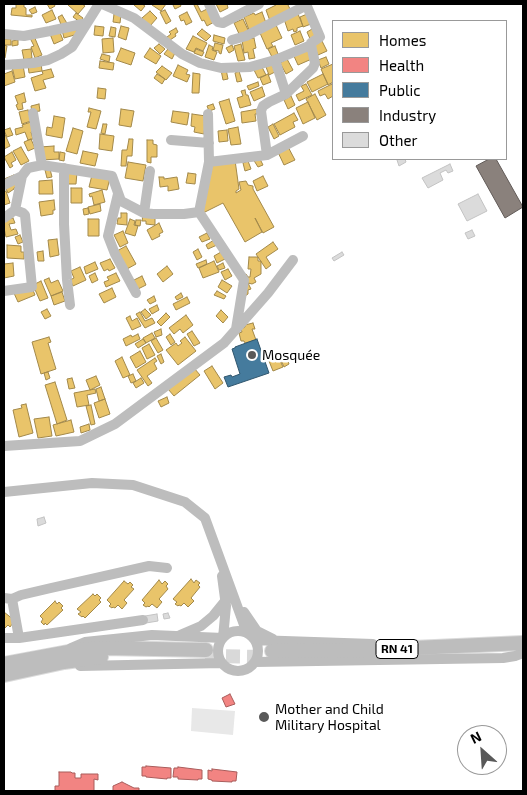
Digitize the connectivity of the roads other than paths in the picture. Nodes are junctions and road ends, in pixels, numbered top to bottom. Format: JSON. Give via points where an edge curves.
{"nodes":[{"id":1,"x":100,"y":4,"type":"edge"},
{"id":2,"x":209,"y":4,"type":"edge"},
{"id":3,"x":259,"y":4,"type":"edge"},
{"id":4,"x":306,"y":4,"type":"edge"},
{"id":5,"x":88,"y":23,"type":"junction"},
{"id":6,"x":4,"y":34,"type":"edge"},
{"id":7,"x":232,"y":40,"type":"dead end"},
{"id":8,"x":310,"y":45,"type":"junction"},
{"id":9,"x":275,"y":60,"type":"junction"},
{"id":10,"x":4,"y":65,"type":"edge"},
{"id":11,"x":286,"y":94,"type":"junction"},
{"id":12,"x":33,"y":113,"type":"dead end"},
{"id":13,"x":208,"y":114,"type":"dead end"},
{"id":14,"x":303,"y":136,"type":"dead end"},
{"id":15,"x":171,"y":140,"type":"dead end"},
{"id":16,"x":208,"y":143,"type":"junction"},
{"id":17,"x":267,"y":155,"type":"junction"},
{"id":18,"x":209,"y":162,"type":"junction"},
{"id":19,"x":42,"y":166,"type":"junction"},
{"id":20,"x":64,"y":168,"type":"junction"},
{"id":21,"x":150,"y":171,"type":"dead end"},
{"id":22,"x":22,"y":176,"type":"junction"},
{"id":23,"x":4,"y":185,"type":"edge"},
{"id":24,"x":118,"y":194,"type":"junction"},
{"id":25,"x":15,"y":210,"type":"junction"},
{"id":26,"x":199,"y":212,"type":"junction"},
{"id":27,"x":144,"y":213,"type":"junction"},
{"id":28,"x":4,"y":218,"type":"edge"},
{"id":29,"x":293,"y":260,"type":"dead end"},
{"id":30,"x":4,"y":291,"type":"edge"},
{"id":31,"x":136,"y":293,"type":"dead end"},
{"id":32,"x":70,"y":305,"type":"dead end"},
{"id":33,"x":236,"y":329,"type":"junction"},
{"id":34,"x":4,"y":446,"type":"edge"},
{"id":35,"x":4,"y":492,"type":"edge"},
{"id":36,"x":166,"y":568,"type":"dead end"},
{"id":37,"x":8,"y":599,"type":"edge"},
{"id":38,"x":231,"y":600,"type":"junction"},
{"id":39,"x":143,"y":620,"type":"dead end"},
{"id":40,"x":176,"y":636,"type":"junction"},
{"id":41,"x":251,"y":636,"type":"junction"},
{"id":42,"x":4,"y":638,"type":"edge"},
{"id":43,"x":19,"y":638,"type":"junction"},
{"id":44,"x":223,"y":638,"type":"junction"},
{"id":45,"x":523,"y":642,"type":"edge"},
{"id":46,"x":272,"y":650,"type":"junction"},
{"id":47,"x":207,"y":652,"type":"junction"},
{"id":48,"x":523,"y":652,"type":"edge"},
{"id":49,"x":60,"y":658,"type":"junction"},
{"id":50,"x":255,"y":662,"type":"junction"},
{"id":51,"x":222,"y":663,"type":"junction"},
{"id":52,"x":4,"y":664,"type":"edge"},
{"id":53,"x":4,"y":675,"type":"edge"}],
"edges":[{"from":1,"to":5,"type":"street"},
{"from":1,"to":9,"type":"street","via":[[134,18],[182,54],[200,63],[221,68],[250,68]]},
{"from":2,"to":3,"type":"street","via":[[216,20],[223,23]]},
{"from":4,"to":7,"type":"street","via":[[246,36]]},
{"from":4,"to":8,"type":"street","via":[[320,37]]},
{"from":5,"to":6,"type":"street","via":[[24,36]]},
{"from":5,"to":10,"type":"street","via":[[72,47],[62,54],[48,60]]},
{"from":8,"to":9,"type":"street"},
{"from":8,"to":11,"type":"street","via":[[316,63]]},
{"from":9,"to":11,"type":"street"},
{"from":11,"to":17,"type":"street","via":[[263,106],[261,111]]},
{"from":12,"to":19,"type":"street"},
{"from":13,"to":16,"type":"street"},
{"from":14,"to":17,"type":"street"},
{"from":15,"to":16,"type":"street"},
{"from":16,"to":18,"type":"street"},
{"from":17,"to":18,"type":"street"},
{"from":18,"to":26,"type":"street"},
{"from":19,"to":20,"type":"street"},
{"from":19,"to":22,"type":"street","via":[[28,168]]},
{"from":20,"to":24,"type":"street","via":[[112,176]]},
{"from":20,"to":32,"type":"street","via":[[66,280]]},
{"from":21,"to":27,"type":"street"},
{"from":22,"to":23,"type":"street"},
{"from":22,"to":25,"type":"street"},
{"from":24,"to":27,"type":"street","via":[[121,201]]},
{"from":24,"to":31,"type":"street","via":[[108,236]]},
{"from":25,"to":28,"type":"street"},
{"from":25,"to":30,"type":"street","via":[[25,215],[32,287]]},
{"from":26,"to":27,"type":"street"},
{"from":26,"to":33,"type":"street","via":[[244,280]]},
{"from":29,"to":33,"type":"street"},
{"from":33,"to":34,"type":"street","via":[[224,343],[115,424],[80,441]]},
{"from":35,"to":38,"type":"street","via":[[92,483],[133,484],[185,502],[205,518]]},
{"from":36,"to":37,"type":"street","via":[[149,566]]},
{"from":37,"to":43,"type":"street"},
{"from":38,"to":40,"type":"street","via":[[201,626]]},
{"from":38,"to":41,"type":"street"},
{"from":38,"to":44,"type":"street"},
{"from":38,"to":46,"type":"street"},
{"from":39,"to":43,"type":"street"},
{"from":40,"to":47,"type":"street"},
{"from":40,"to":49,"type":"street","via":[[152,635],[84,642]]},
{"from":41,"to":44,"type":"street","via":[[234,631]]},
{"from":41,"to":46,"type":"street"},
{"from":41,"to":50,"type":"street","via":[[258,647]]},
{"from":42,"to":43,"type":"street"},
{"from":44,"to":47,"type":"street"},
{"from":44,"to":51,"type":"street","via":[[218,648]]},
{"from":45,"to":46,"type":"highway","number":"RN 41","via":[[369,650]]},
{"from":46,"to":48,"type":"highway","number":"RN 41","via":[[326,658]]},
{"from":46,"to":50,"type":"street"},
{"from":47,"to":49,"type":"highway","via":[[104,648],[79,650]]},
{"from":47,"to":51,"type":"street"},
{"from":49,"to":52,"type":"highway"},
{"from":49,"to":53,"type":"highway"},
{"from":50,"to":51,"type":"street","via":[[241,671],[232,670]]}]}
